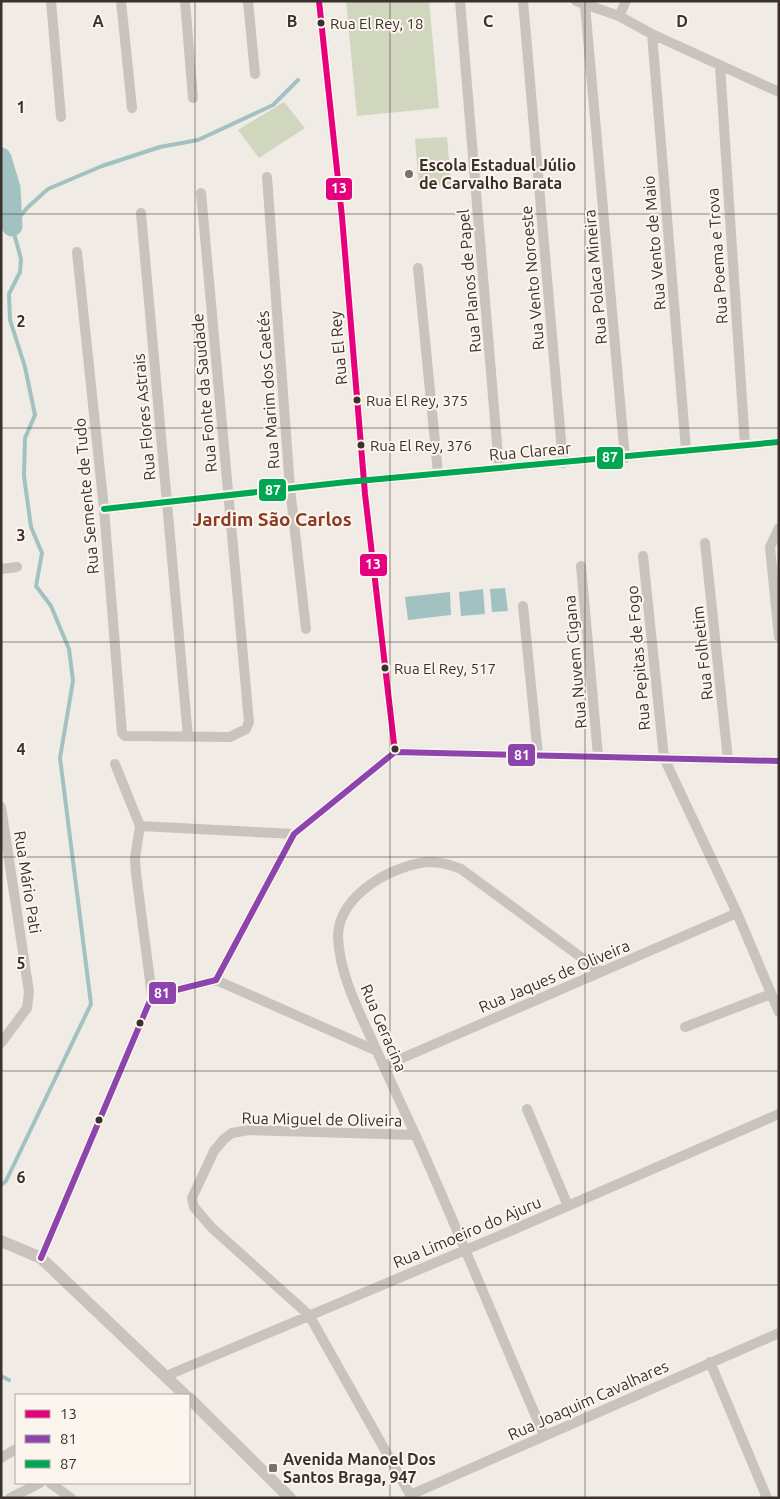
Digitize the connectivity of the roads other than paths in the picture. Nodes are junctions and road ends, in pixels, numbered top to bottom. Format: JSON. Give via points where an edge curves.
{"nodes":[{"id":1,"x":51,"y":1,"type":"edge"},
{"id":2,"x":121,"y":1,"type":"edge"},
{"id":3,"x":185,"y":1,"type":"edge"},
{"id":4,"x":248,"y":1,"type":"edge"},
{"id":5,"x":319,"y":1,"type":"edge"},
{"id":6,"x":460,"y":1,"type":"edge"},
{"id":7,"x":522,"y":1,"type":"edge"},
{"id":8,"x":626,"y":1,"type":"edge"},
{"id":9,"x":581,"y":3,"type":"edge"},
{"id":10,"x":619,"y":16,"type":"junction"},
{"id":11,"x":652,"y":34,"type":"junction"},
{"id":12,"x":720,"y":66,"type":"junction"},
{"id":13,"x":254,"y":74,"type":"dead end"},
{"id":14,"x":779,"y":92,"type":"edge"},
{"id":15,"x":192,"y":98,"type":"dead end"},
{"id":16,"x":132,"y":108,"type":"dead end"},
{"id":17,"x":61,"y":117,"type":"dead end"},
{"id":18,"x":267,"y":177,"type":"dead end"},
{"id":19,"x":201,"y":194,"type":"dead end"},
{"id":20,"x":141,"y":213,"type":"dead end"},
{"id":21,"x":76,"y":252,"type":"dead end"},
{"id":22,"x":418,"y":268,"type":"dead end"},
{"id":23,"x":779,"y":442,"type":"edge"},
{"id":24,"x":745,"y":445,"type":"junction"},
{"id":25,"x":686,"y":450,"type":"junction"},
{"id":26,"x":625,"y":458,"type":"junction"},
{"id":27,"x":563,"y":463,"type":"junction"},
{"id":28,"x":499,"y":468,"type":"junction"},
{"id":29,"x":438,"y":473,"type":"junction"},
{"id":30,"x":364,"y":480,"type":"junction"},
{"id":31,"x":290,"y":488,"type":"junction"},
{"id":32,"x":228,"y":496,"type":"junction"},
{"id":33,"x":166,"y":502,"type":"junction"},
{"id":34,"x":104,"y":509,"type":"junction"},
{"id":35,"x":779,"y":528,"type":"edge"},
{"id":36,"x":705,"y":543,"type":"dead end"},
{"id":37,"x":643,"y":556,"type":"dead end"},
{"id":38,"x":581,"y":566,"type":"dead end"},
{"id":39,"x":17,"y":567,"type":"dead end"},
{"id":40,"x":1,"y":569,"type":"edge"},
{"id":41,"x":524,"y":606,"type":"dead end"},
{"id":42,"x":306,"y":630,"type":"dead end"},
{"id":43,"x":779,"y":636,"type":"edge"},
{"id":44,"x":188,"y":737,"type":"junction"},
{"id":45,"x":395,"y":752,"type":"junction"},
{"id":46,"x":538,"y":755,"type":"junction"},
{"id":47,"x":598,"y":756,"type":"junction"},
{"id":48,"x":664,"y":758,"type":"junction"},
{"id":49,"x":728,"y":760,"type":"junction"},
{"id":50,"x":779,"y":761,"type":"edge"},
{"id":51,"x":115,"y":764,"type":"dead end"},
{"id":52,"x":1,"y":807,"type":"edge"},
{"id":53,"x":140,"y":826,"type":"junction"},
{"id":54,"x":294,"y":834,"type":"junction"},
{"id":55,"x":6,"y":868,"type":"edge"},
{"id":56,"x":737,"y":913,"type":"junction"},
{"id":57,"x":601,"y":972,"type":"junction"},
{"id":58,"x":216,"y":980,"type":"junction"},
{"id":59,"x":771,"y":994,"type":"junction"},
{"id":60,"x":152,"y":996,"type":"junction"},
{"id":61,"x":779,"y":1012,"type":"edge"},
{"id":62,"x":685,"y":1027,"type":"dead end"},
{"id":63,"x":1,"y":1043,"type":"edge"},
{"id":64,"x":377,"y":1051,"type":"junction"},
{"id":65,"x":384,"y":1066,"type":"junction"},
{"id":66,"x":527,"y":1109,"type":"dead end"},
{"id":67,"x":779,"y":1114,"type":"edge"},
{"id":68,"x":415,"y":1135,"type":"junction"},
{"id":69,"x":568,"y":1206,"type":"junction"},
{"id":70,"x":1,"y":1241,"type":"edge"},
{"id":71,"x":465,"y":1250,"type":"junction"},
{"id":72,"x":41,"y":1258,"type":"junction"},
{"id":73,"x":309,"y":1315,"type":"junction"},
{"id":74,"x":779,"y":1333,"type":"edge"},
{"id":75,"x":710,"y":1362,"type":"junction"},
{"id":76,"x":166,"y":1376,"type":"junction"},
{"id":77,"x":185,"y":1394,"type":"edge"},
{"id":78,"x":190,"y":1399,"type":"edge"},
{"id":79,"x":544,"y":1435,"type":"junction"},
{"id":80,"x":14,"y":1450,"type":"dead end"},
{"id":81,"x":1,"y":1458,"type":"edge"},
{"id":82,"x":38,"y":1484,"type":"edge"},
{"id":83,"x":51,"y":1484,"type":"edge"},
{"id":84,"x":411,"y":1496,"type":"edge"},
{"id":85,"x":10,"y":1498,"type":"edge"},
{"id":86,"x":71,"y":1498,"type":"edge"},
{"id":87,"x":290,"y":1498,"type":"edge"},
{"id":88,"x":767,"y":1498,"type":"edge"}],
"edges":[{"from":1,"to":17,"type":"street"},
{"from":2,"to":16,"type":"street"},
{"from":3,"to":15,"type":"street"},
{"from":4,"to":13,"type":"street"},
{"from":5,"to":30,"type":"street","name":"Rua El Rey","via":[[342,217]]},
{"from":6,"to":28,"type":"street","name":"Rua Planos de Papel"},
{"from":7,"to":27,"type":"street","name":"Rua Vento Noroeste"},
{"from":8,"to":10,"type":"street"},
{"from":9,"to":10,"type":"street"},
{"from":9,"to":26,"type":"street","name":"Rua Polaca Mineira"},
{"from":10,"to":11,"type":"street"},
{"from":11,"to":12,"type":"street"},
{"from":11,"to":25,"type":"street","name":"Rua Vento de Maio"},
{"from":12,"to":14,"type":"street"},
{"from":12,"to":24,"type":"street","name":"Rua Poema e Trova"},
{"from":18,"to":31,"type":"street","name":"Rua Marim dos Caetés"},
{"from":19,"to":32,"type":"street","name":"Rua Fonte da Saudade"},
{"from":20,"to":33,"type":"street","name":"Rua Flores Astrais"},
{"from":21,"to":34,"type":"street","name":"Rua Semente de Tudo"},
{"from":22,"to":29,"type":"street"},
{"from":23,"to":24,"type":"street","name":"Rua Clarear"},
{"from":24,"to":25,"type":"street","name":"Rua Clarear"},
{"from":25,"to":26,"type":"street","name":"Rua Clarear"},
{"from":26,"to":27,"type":"street","name":"Rua Clarear"},
{"from":27,"to":28,"type":"street","name":"Rua Clarear"},
{"from":28,"to":29,"type":"street","name":"Rua Clarear"},
{"from":29,"to":30,"type":"street","name":"Rua Clarear"},
{"from":30,"to":31,"type":"street","name":"Rua Clarear"},
{"from":30,"to":45,"type":"street","name":"Rua El Rey"},
{"from":31,"to":32,"type":"street","name":"Rua Clarear"},
{"from":31,"to":42,"type":"street","name":"Rua Marim dos Caetés"},
{"from":32,"to":33,"type":"street","name":"Rua Clarear"},
{"from":32,"to":44,"type":"street","name":"Rua Fonte da Saudade","via":[[249,722],[239,735]]},
{"from":33,"to":34,"type":"street","name":"Rua Clarear"},
{"from":33,"to":44,"type":"street","name":"Rua Flores Astrais"},
{"from":34,"to":44,"type":"street","name":"Rua Semente de Tudo","via":[[122,733],[125,736]]},
{"from":35,"to":43,"type":"street","via":[[770,547]]},
{"from":36,"to":49,"type":"street","name":"Rua Folhetim"},
{"from":37,"to":48,"type":"street","name":"Rua Pepitas de Fogo"},
{"from":38,"to":47,"type":"street","name":"Rua Nuvem Cigana"},
{"from":39,"to":40,"type":"street"},
{"from":41,"to":46,"type":"street"},
{"from":45,"to":46,"type":"street"},
{"from":45,"to":54,"type":"street"},
{"from":46,"to":47,"type":"street"},
{"from":47,"to":48,"type":"street"},
{"from":48,"to":49,"type":"street"},
{"from":48,"to":56,"type":"street","name":"Rua Pepitas de Fogo"},
{"from":49,"to":50,"type":"street"},
{"from":51,"to":53,"type":"street"},
{"from":52,"to":55,"type":"street","name":"Rua Mário Pati"},
{"from":53,"to":54,"type":"street"},
{"from":53,"to":60,"type":"street","via":[[136,873]]},
{"from":54,"to":58,"type":"street"},
{"from":55,"to":63,"type":"street","name":"Rua Mário Pati","via":[[29,992],[27,1008]]},
{"from":56,"to":57,"type":"street","name":"Rua Jaques de Oliveira"},
{"from":56,"to":59,"type":"street","name":"Rua Pepitas de Fogo"},
{"from":57,"to":64,"type":"street","name":"Rua Geracina","via":[[461,868],[429,862],[396,872],[370,884],[352,900],[340,923],[338,936],[342,962],[356,1006]]},
{"from":57,"to":65,"type":"street","name":"Rua Jaques de Oliveira"},
{"from":58,"to":60,"type":"street"},
{"from":58,"to":64,"type":"street"},
{"from":59,"to":61,"type":"street","name":"Rua Pepitas de Fogo"},
{"from":59,"to":62,"type":"street"},
{"from":60,"to":72,"type":"street"},
{"from":64,"to":65,"type":"street","name":"Rua Geracina"},
{"from":65,"to":68,"type":"street","name":"Rua Geracina"},
{"from":66,"to":69,"type":"street"},
{"from":67,"to":69,"type":"street","name":"Rua Limoeiro do Ajuru"},
{"from":68,"to":71,"type":"street","name":"Rua Geracina"},
{"from":68,"to":73,"type":"street","name":"Rua Miguel de Oliveira","via":[[249,1130],[232,1133],[214,1151],[192,1198],[194,1207],[212,1228]]},
{"from":69,"to":71,"type":"street","name":"Rua Limoeiro do Ajuru"},
{"from":70,"to":72,"type":"street"},
{"from":71,"to":73,"type":"street","name":"Rua Limoeiro do Ajuru"},
{"from":71,"to":79,"type":"street","name":"Rua Geracina"},
{"from":72,"to":76,"type":"street"},
{"from":73,"to":76,"type":"street","name":"Rua Limoeiro do Ajuru"},
{"from":73,"to":84,"type":"street","name":"Rua Miguel de Oliveira"},
{"from":74,"to":75,"type":"street","name":"Rua Joaquim Cavalhares"},
{"from":75,"to":79,"type":"street","name":"Rua Joaquim Cavalhares"},
{"from":75,"to":88,"type":"street"},
{"from":76,"to":77,"type":"street"},
{"from":78,"to":87,"type":"street"},
{"from":79,"to":84,"type":"street","name":"Rua Joaquim Cavalhares"},
{"from":80,"to":81,"type":"street"},
{"from":82,"to":85,"type":"street"},
{"from":83,"to":86,"type":"street"}]}
